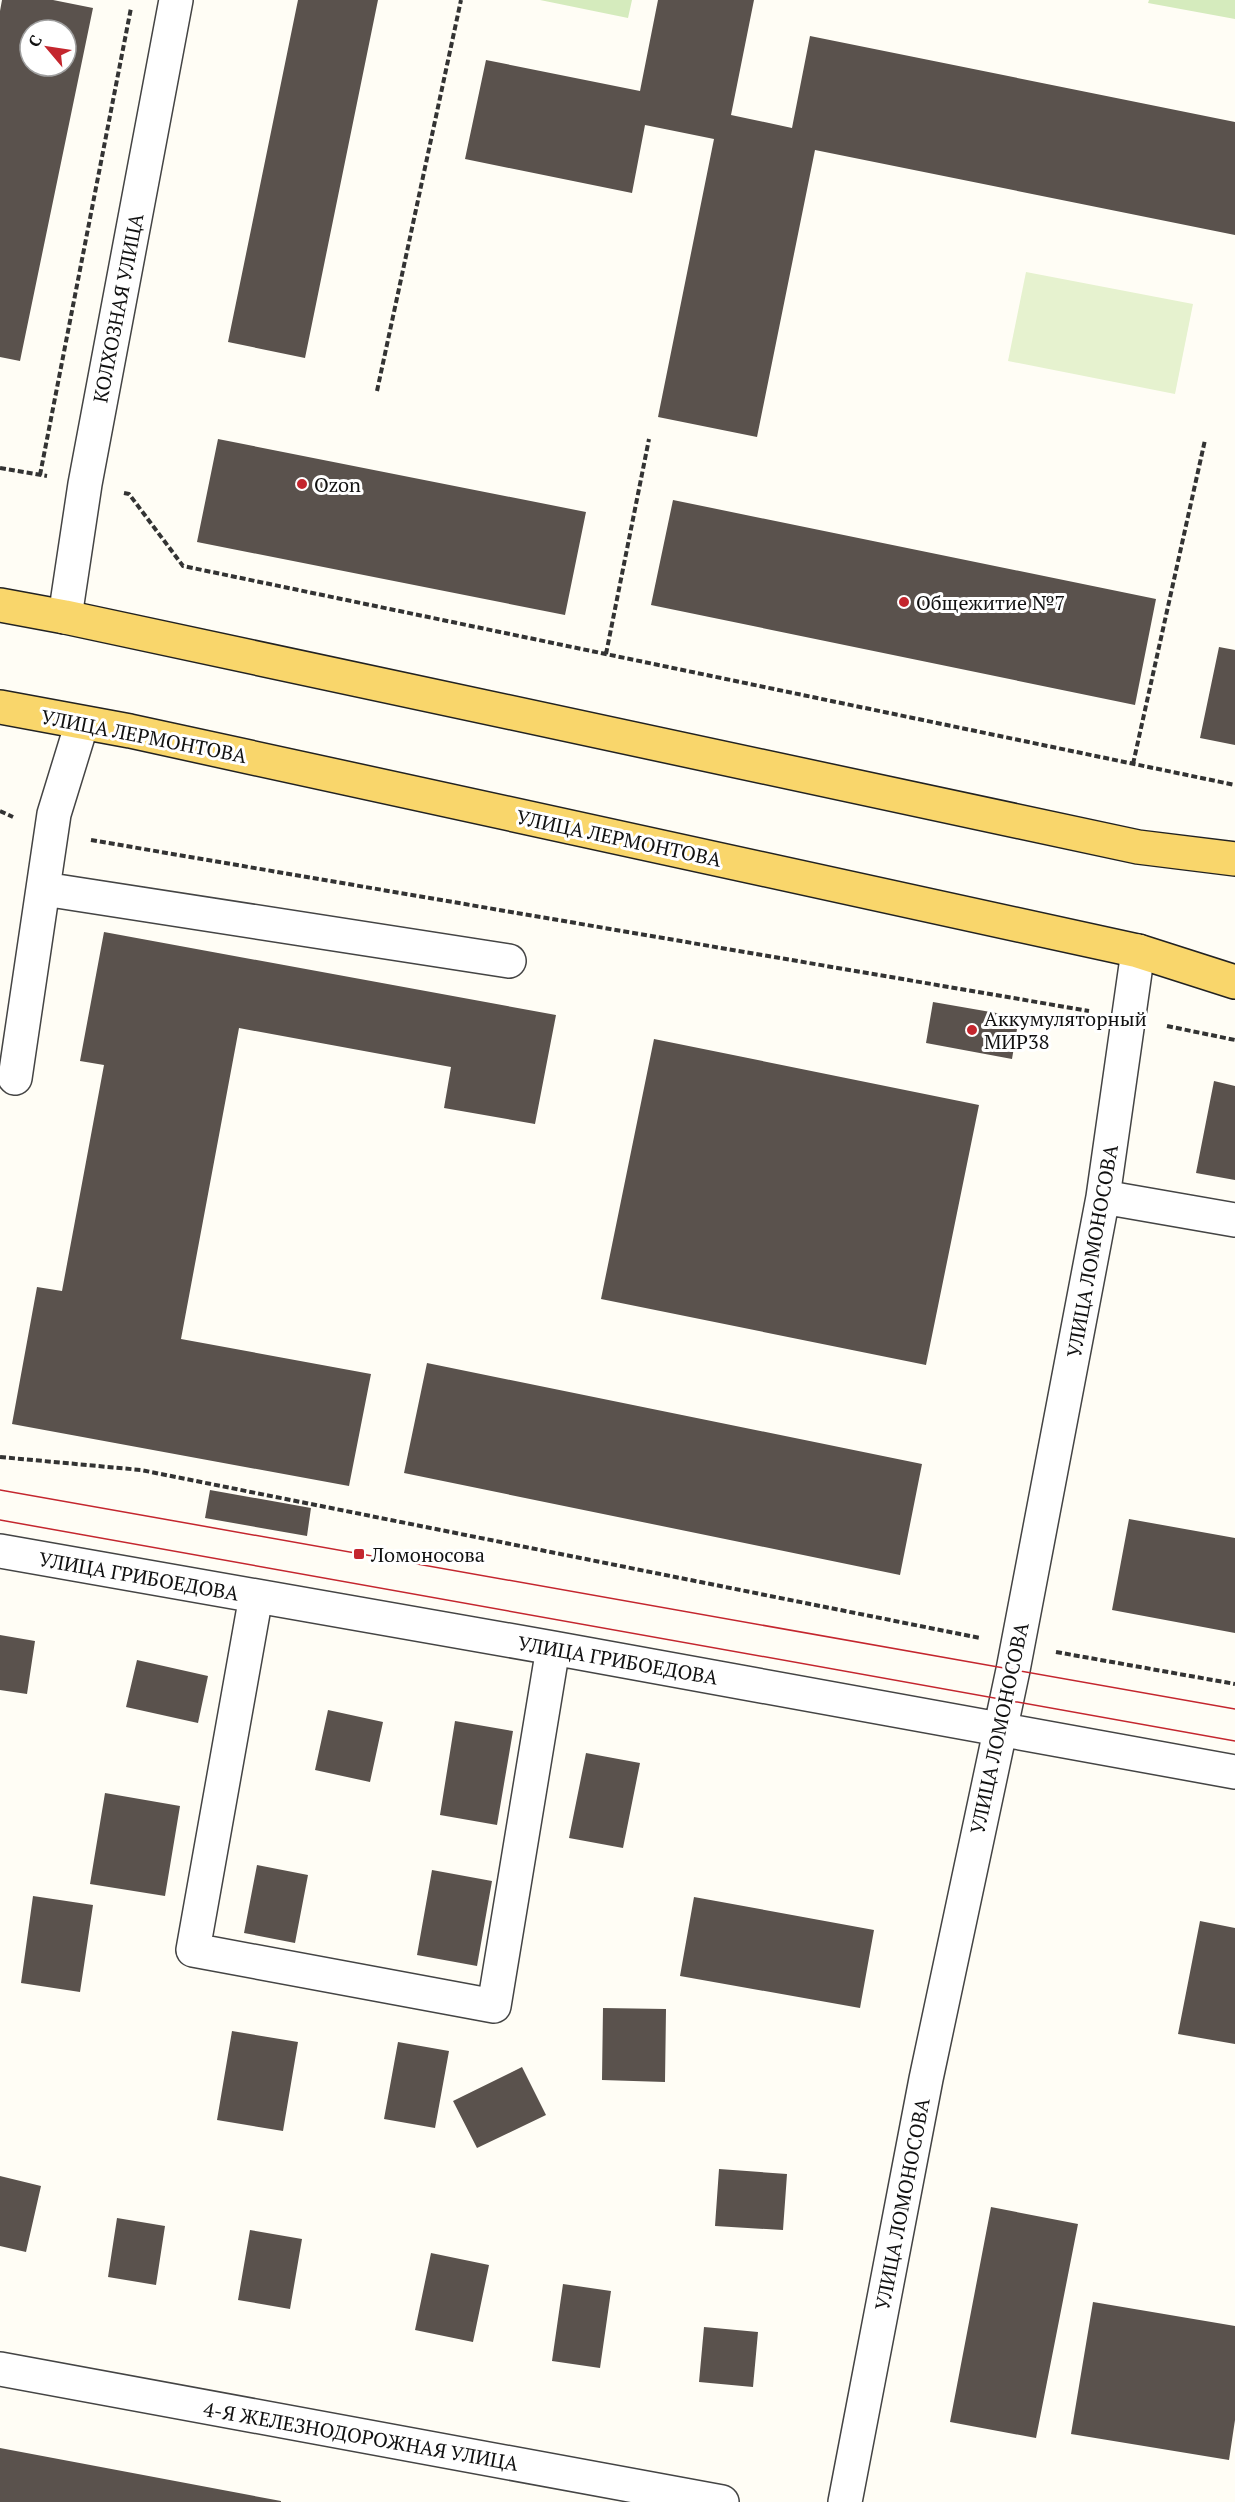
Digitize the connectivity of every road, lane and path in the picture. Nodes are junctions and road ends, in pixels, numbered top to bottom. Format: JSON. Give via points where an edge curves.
{"nodes":[{"id":1,"x":132,"y":0,"type":"edge"},
{"id":2,"x":176,"y":0,"type":"edge"},
{"id":3,"x":461,"y":0,"type":"edge"},
{"id":4,"x":377,"y":391,"type":"dead end"},
{"id":5,"x":648,"y":439,"type":"dead end"},
{"id":6,"x":1205,"y":440,"type":"dead end"},
{"id":7,"x":0,"y":468,"type":"edge"},
{"id":8,"x":40,"y":475,"type":"junction"},
{"id":9,"x":85,"y":484,"type":"junction"},
{"id":10,"x":0,"y":605,"type":"edge"},
{"id":11,"x":65,"y":617,"type":"junction"},
{"id":12,"x":606,"y":654,"type":"junction"},
{"id":13,"x":0,"y":707,"type":"edge"},
{"id":14,"x":82,"y":723,"type":"junction"},
{"id":15,"x":1133,"y":764,"type":"junction"},
{"id":16,"x":1235,"y":785,"type":"edge"},
{"id":17,"x":0,"y":811,"type":"edge"},
{"id":18,"x":51,"y":833,"type":"junction"},
{"id":19,"x":1235,"y":859,"type":"edge"},
{"id":20,"x":44,"y":890,"type":"junction"},
{"id":21,"x":1138,"y":951,"type":"junction"},
{"id":22,"x":509,"y":961,"type":"dead end"},
{"id":23,"x":1235,"y":982,"type":"edge"},
{"id":24,"x":1129,"y":1018,"type":"junction"},
{"id":25,"x":1235,"y":1040,"type":"edge"},
{"id":26,"x":15,"y":1078,"type":"dead end"},
{"id":27,"x":1103,"y":1197,"type":"junction"},
{"id":28,"x":1235,"y":1220,"type":"edge"},
{"id":29,"x":0,"y":1456,"type":"edge"},
{"id":30,"x":0,"y":1551,"type":"edge"},
{"id":31,"x":256,"y":1596,"type":"junction"},
{"id":32,"x":1016,"y":1645,"type":"junction"},
{"id":33,"x":553,"y":1648,"type":"junction"},
{"id":34,"x":1235,"y":1684,"type":"edge"},
{"id":35,"x":1000,"y":1728,"type":"junction"},
{"id":36,"x":1235,"y":1772,"type":"edge"},
{"id":37,"x":0,"y":2369,"type":"edge"},
{"id":38,"x":722,"y":2502,"type":"edge"},
{"id":39,"x":845,"y":2502,"type":"edge"}],
"edges":[{"from":1,"to":8,"type":"path"},
{"from":2,"to":9,"type":"street","name":"КОЛХОЗНАЯ УЛИЦА"},
{"from":3,"to":4,"type":"path"},
{"from":5,"to":12,"type":"path"},
{"from":6,"to":15,"type":"path"},
{"from":7,"to":8,"type":"path"},
{"from":8,"to":9,"type":"path"},
{"from":9,"to":11,"type":"street","name":"КОЛХОЗНАЯ УЛИЦА"},
{"from":9,"to":12,"type":"path","via":[[129,494],[183,566]]},
{"from":10,"to":11,"type":"main road"},
{"from":11,"to":19,"type":"main road","via":[[1127,844]]},
{"from":12,"to":15,"type":"path"},
{"from":13,"to":14,"type":"main road","name":"УЛИЦА ЛЕРМОНТОВА"},
{"from":14,"to":18,"type":"street"},
{"from":14,"to":21,"type":"main road","name":"УЛИЦА ЛЕРМОНТОВА"},
{"from":15,"to":16,"type":"path"},
{"from":17,"to":18,"type":"path"},
{"from":18,"to":20,"type":"street"},
{"from":18,"to":24,"type":"path"},
{"from":20,"to":22,"type":"street"},
{"from":20,"to":26,"type":"street"},
{"from":21,"to":23,"type":"main road","name":"УЛИЦА ЛЕРМОНТОВА"},
{"from":21,"to":24,"type":"street","name":"УЛИЦА ЛОМОНОСОВА"},
{"from":24,"to":25,"type":"path"},
{"from":24,"to":27,"type":"street","name":"УЛИЦА ЛОМОНОСОВА"},
{"from":27,"to":28,"type":"street"},
{"from":27,"to":32,"type":"street","name":"УЛИЦА ЛОМОНОСОВА"},
{"from":29,"to":32,"type":"path","via":[[141,1470]]},
{"from":30,"to":31,"type":"street","name":"УЛИЦА ГРИБОЕДОВА"},
{"from":31,"to":33,"type":"street","name":"УЛИЦА ГРИБОЕДОВА"},
{"from":31,"to":33,"type":"street","via":[[193,1950],[494,2006]]},
{"from":32,"to":34,"type":"path"},
{"from":32,"to":35,"type":"street","name":"УЛИЦА ЛОМОНОСОВА"},
{"from":33,"to":35,"type":"street","name":"УЛИЦА ГРИБОЕДОВА"},
{"from":35,"to":36,"type":"street","name":"УЛИЦА ГРИБОЕДОВА"},
{"from":35,"to":39,"type":"street","name":"УЛИЦА ЛОМОНОСОВА","via":[[926,2079]]},
{"from":37,"to":38,"type":"street","name":"4-Я ЖЕЛЕЗНОДОРОЖНАЯ УЛИЦА"}]}
